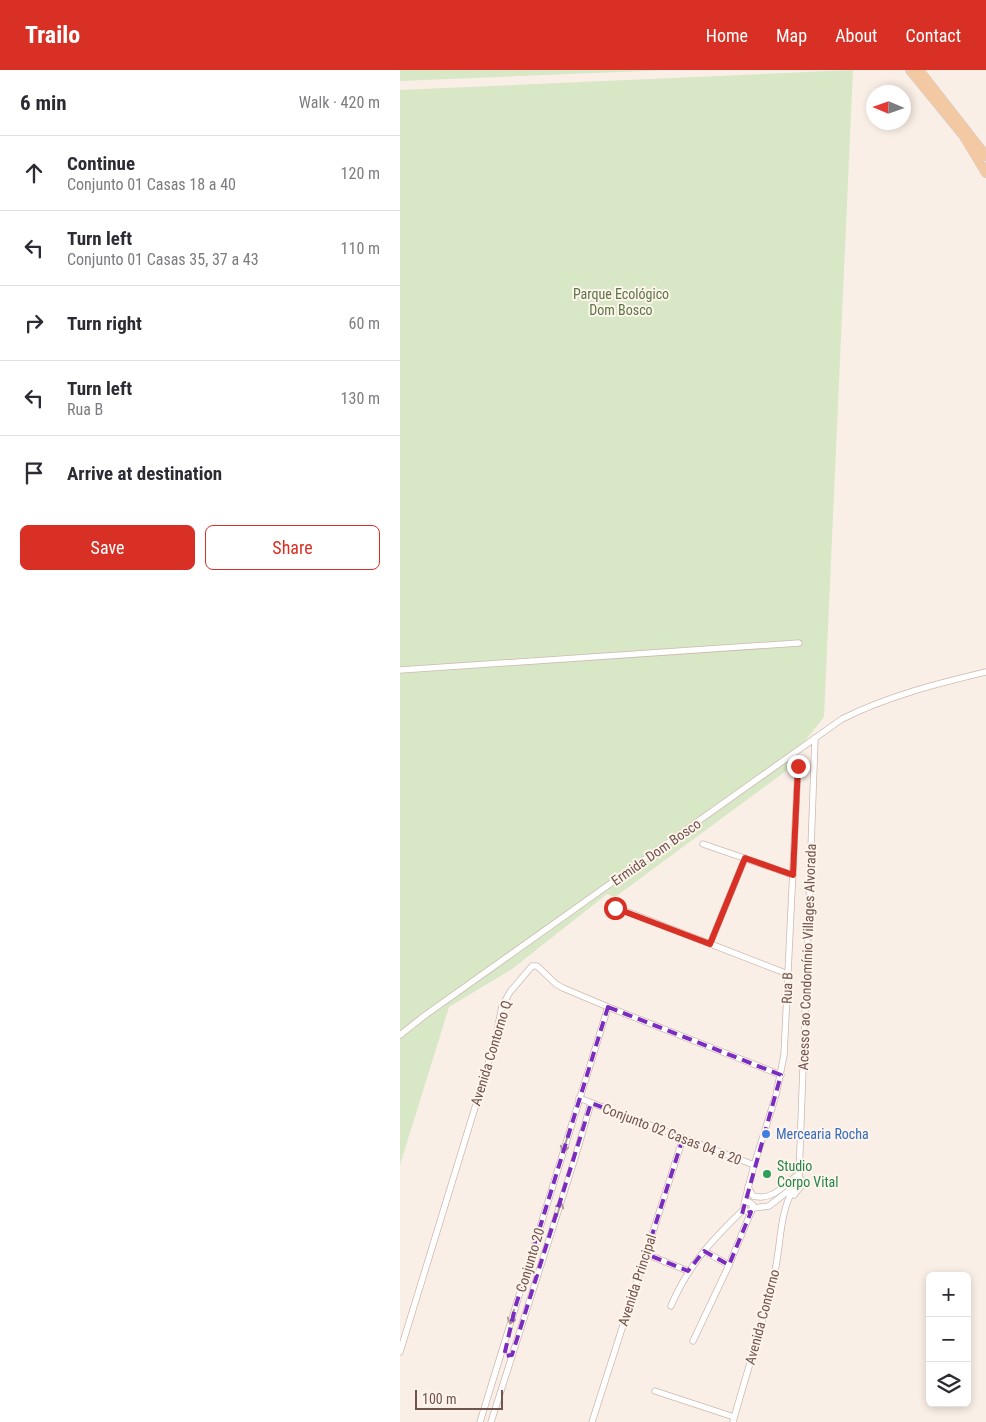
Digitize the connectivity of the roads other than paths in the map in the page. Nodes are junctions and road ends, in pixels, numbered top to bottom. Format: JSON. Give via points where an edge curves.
{"nodes":[{"id":1,"x":910,"y":70,"type":"edge"},
{"id":2,"x":919,"y":70,"type":"edge"},
{"id":3,"x":981,"y":156,"type":"edge"},
{"id":4,"x":986,"y":173,"type":"edge"},
{"id":5,"x":799,"y":643,"type":"dead end"},
{"id":6,"x":400,"y":670,"type":"edge"},
{"id":7,"x":986,"y":672,"type":"edge"},
{"id":8,"x":815,"y":738,"type":"junction"},
{"id":9,"x":798,"y":766,"type":"dead end"},
{"id":10,"x":703,"y":844,"type":"dead end"},
{"id":11,"x":745,"y":858,"type":"junction"},
{"id":12,"x":793,"y":875,"type":"junction"},
{"id":13,"x":615,"y":908,"type":"dead end"},
{"id":14,"x":710,"y":944,"type":"junction"},
{"id":15,"x":788,"y":974,"type":"junction"},
{"id":16,"x":608,"y":1007,"type":"junction"},
{"id":17,"x":400,"y":1035,"type":"edge"},
{"id":18,"x":781,"y":1075,"type":"junction"},
{"id":19,"x":579,"y":1098,"type":"junction"},
{"id":20,"x":591,"y":1102,"type":"junction"},
{"id":21,"x":683,"y":1138,"type":"junction"},
{"id":22,"x":754,"y":1165,"type":"junction"},
{"id":23,"x":799,"y":1177,"type":"junction"},
{"id":24,"x":748,"y":1186,"type":"junction"},
{"id":25,"x":793,"y":1186,"type":"junction"},
{"id":26,"x":755,"y":1197,"type":"junction"},
{"id":27,"x":745,"y":1205,"type":"junction"},
{"id":28,"x":754,"y":1209,"type":"junction"},
{"id":29,"x":704,"y":1251,"type":"junction"},
{"id":30,"x":646,"y":1254,"type":"junction"},
{"id":31,"x":730,"y":1265,"type":"junction"},
{"id":32,"x":688,"y":1271,"type":"junction"},
{"id":33,"x":671,"y":1306,"type":"dead end"},
{"id":34,"x":506,"y":1340,"type":"junction"},
{"id":35,"x":693,"y":1341,"type":"dead end"},
{"id":36,"x":400,"y":1352,"type":"edge"},
{"id":37,"x":512,"y":1355,"type":"junction"},
{"id":38,"x":497,"y":1366,"type":"junction"},
{"id":39,"x":504,"y":1380,"type":"junction"},
{"id":40,"x":655,"y":1391,"type":"dead end"},
{"id":41,"x":733,"y":1419,"type":"edge"},
{"id":42,"x":480,"y":1422,"type":"edge"},
{"id":43,"x":491,"y":1422,"type":"edge"},
{"id":44,"x":592,"y":1422,"type":"edge"}],
"edges":[{"from":1,"to":3,"type":"main road"},
{"from":2,"to":3,"type":"main road"},
{"from":3,"to":4,"type":"main road"},
{"from":5,"to":6,"type":"street"},
{"from":7,"to":8,"type":"street","name":"Ermida Dom Bosco","via":[[881,701],[842,719]]},
{"from":8,"to":17,"type":"street","name":"Ermida Dom Bosco"},
{"from":8,"to":23,"type":"street","name":"Acesso ao Condomínio Villages Alvorada"},
{"from":9,"to":12,"type":"street","name":"Rua B"},
{"from":10,"to":11,"type":"street"},
{"from":11,"to":12,"type":"street"},
{"from":11,"to":14,"type":"street"},
{"from":12,"to":15,"type":"street","name":"Rua B"},
{"from":13,"to":14,"type":"street"},
{"from":14,"to":15,"type":"street"},
{"from":15,"to":18,"type":"street","name":"Rua B"},
{"from":16,"to":18,"type":"street","name":"Avenida Contorno Q"},
{"from":16,"to":19,"type":"street","name":"Conjunto 20"},
{"from":16,"to":36,"type":"street","name":"Avenida Contorno Q","via":[[563,988],[535,965],[505,1000]]},
{"from":18,"to":22,"type":"street","name":"Rua B"},
{"from":19,"to":20,"type":"street","name":"Conjunto 02 Casas 04 a 20"},
{"from":19,"to":34,"type":"street","name":"Conjunto 20","one_way":true},
{"from":20,"to":21,"type":"street","name":"Conjunto 02 Casas 04 a 20"},
{"from":37,"to":20,"type":"street","name":"Conjunto 20","one_way":true},
{"from":21,"to":22,"type":"street","name":"Conjunto 02 Casas 04 a 20"},
{"from":21,"to":30,"type":"street","name":"Avenida Principal"},
{"from":22,"to":24,"type":"street","name":"Rua B"},
{"from":23,"to":25,"type":"street","via":[[793,1177]]},
{"from":23,"to":25,"type":"street","name":"Acesso ao Condomínio Villages Alvorada","via":[[800,1187]]},
{"from":24,"to":26,"type":"street"},
{"from":24,"to":27,"type":"street","name":"Rua B"},
{"from":25,"to":26,"type":"street","via":[[766,1197]]},
{"from":25,"to":28,"type":"street","via":[[769,1206]]},
{"from":25,"to":41,"type":"street","name":"Avenida Contorno","via":[[770,1290]]},
{"from":26,"to":27,"type":"street"},
{"from":26,"to":28,"type":"street"},
{"from":27,"to":28,"type":"street","via":[[746,1212]]},
{"from":27,"to":29,"type":"street"},
{"from":28,"to":31,"type":"street"},
{"from":29,"to":31,"type":"street"},
{"from":29,"to":32,"type":"street"},
{"from":30,"to":32,"type":"street"},
{"from":30,"to":44,"type":"street","name":"Avenida Principal"},
{"from":31,"to":35,"type":"street"},
{"from":32,"to":33,"type":"street"},
{"from":34,"to":37,"type":"street","via":[[504,1356]]},
{"from":34,"to":38,"type":"street","name":"Conjunto 20"},
{"from":37,"to":39,"type":"street","name":"Conjunto 20"},
{"from":38,"to":39,"type":"street","via":[[506,1365]]},
{"from":38,"to":42,"type":"street","name":"Conjunto 20"},
{"from":39,"to":43,"type":"street","name":"Conjunto 20"},
{"from":40,"to":41,"type":"street"}]}
